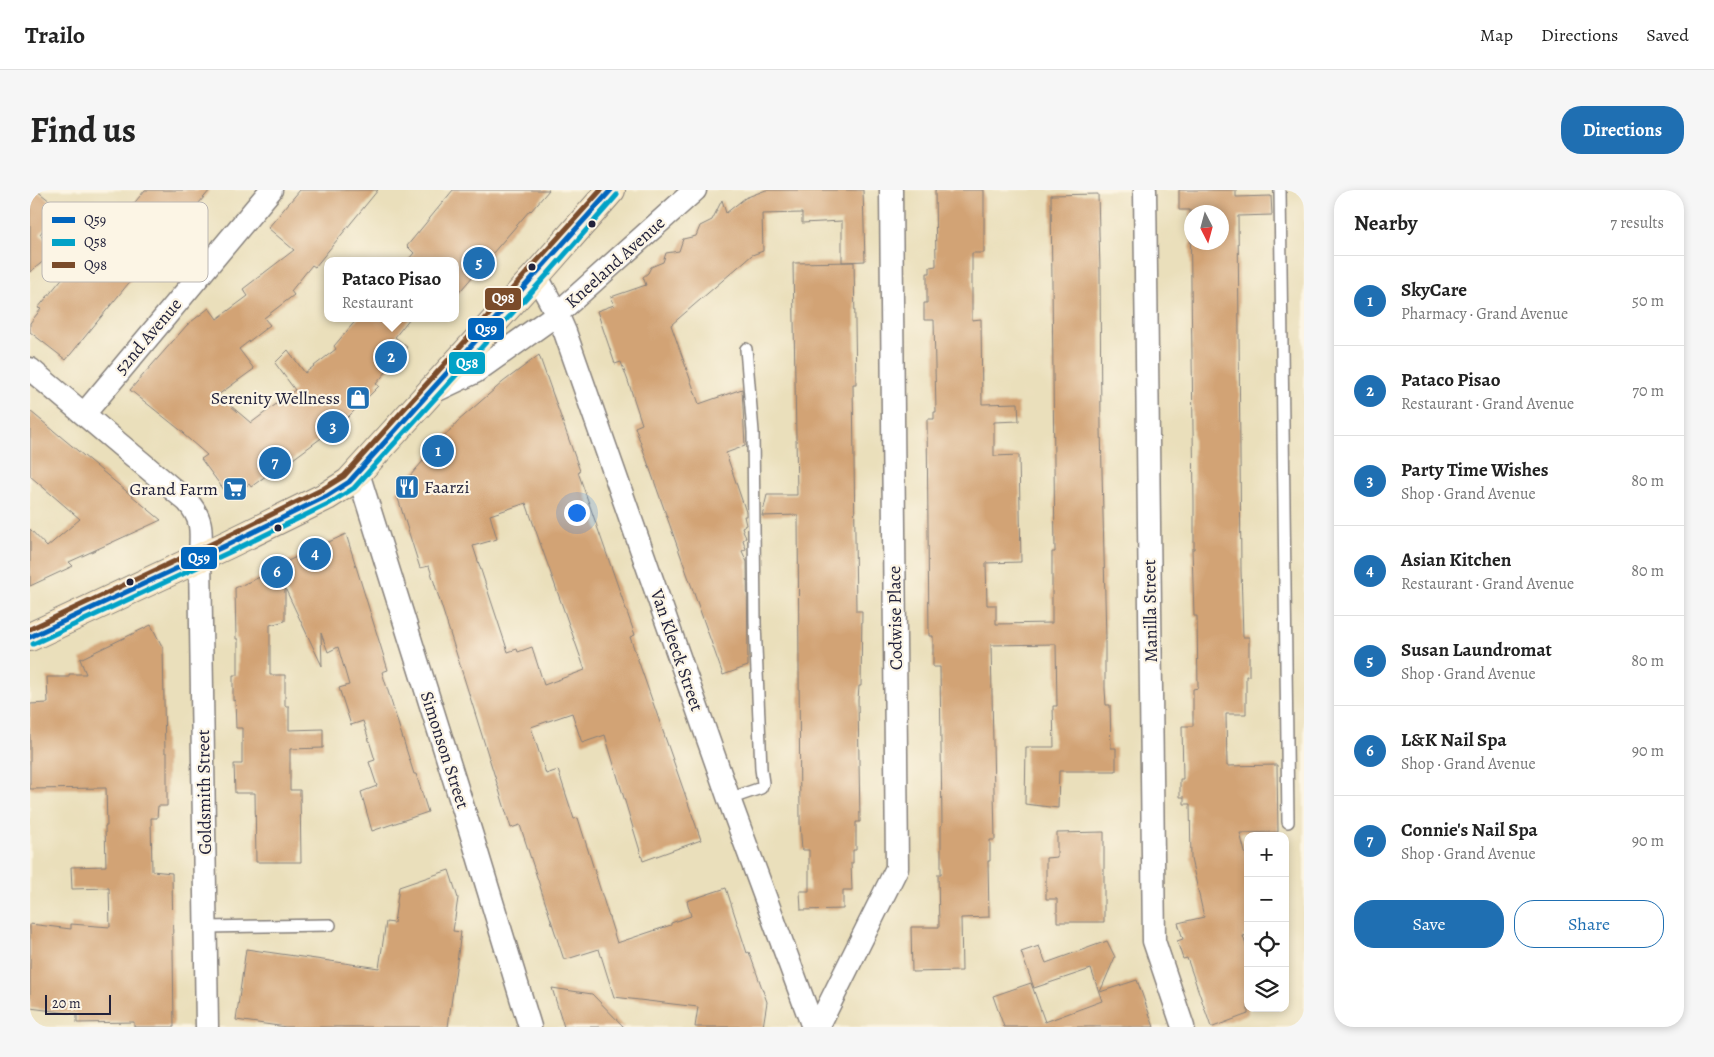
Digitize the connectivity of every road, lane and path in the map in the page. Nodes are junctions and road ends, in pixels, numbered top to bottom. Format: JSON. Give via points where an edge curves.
{"nodes":[{"id":1,"x":271,"y":190,"type":"edge"},
{"id":2,"x":611,"y":190,"type":"edge"},
{"id":3,"x":695,"y":190,"type":"edge"},
{"id":4,"x":891,"y":190,"type":"edge"},
{"id":5,"x":1146,"y":190,"type":"edge"},
{"id":6,"x":1280,"y":190,"type":"edge"},
{"id":7,"x":208,"y":265,"type":"edge"},
{"id":8,"x":536,"y":275,"type":"junction"},
{"id":9,"x":194,"y":282,"type":"edge"},
{"id":10,"x":558,"y":314,"type":"junction"},
{"id":11,"x":746,"y":350,"type":"dead end"},
{"id":12,"x":30,"y":369,"type":"edge"},
{"id":13,"x":430,"y":394,"type":"junction"},
{"id":14,"x":84,"y":414,"type":"junction"},
{"id":15,"x":358,"y":473,"type":"junction"},
{"id":16,"x":200,"y":557,"type":"junction"},
{"id":17,"x":30,"y":637,"type":"edge"},
{"id":18,"x":729,"y":799,"type":"junction"},
{"id":19,"x":1288,"y":822,"type":"dead end"},
{"id":20,"x":330,"y":925,"type":"dead end"},
{"id":21,"x":206,"y":927,"type":"junction"},
{"id":22,"x":208,"y":1027,"type":"edge"},
{"id":23,"x":530,"y":1027,"type":"edge"},
{"id":24,"x":813,"y":1027,"type":"edge"},
{"id":25,"x":818,"y":1027,"type":"edge"},
{"id":26,"x":1183,"y":1027,"type":"edge"}],
"edges":[{"from":1,"to":7,"type":"street","name":"52nd Avenue"},
{"from":2,"to":8,"type":"main road"},
{"from":3,"to":10,"type":"street","name":"Kneeland Avenue"},
{"from":4,"to":25,"type":"street","name":"Codwise Place","via":[[898,868]]},
{"from":5,"to":26,"type":"street","name":"Manilla Street","via":[[1154,941]]},
{"from":6,"to":19,"type":"lane"},
{"from":8,"to":10,"type":"street","name":"Van Kleeck Street"},
{"from":8,"to":13,"type":"main road"},
{"from":9,"to":14,"type":"street","name":"52nd Avenue"},
{"from":10,"to":13,"type":"street","name":"Kneeland Avenue","via":[[475,372]]},
{"from":10,"to":18,"type":"street","name":"Van Kleeck Street"},
{"from":11,"to":18,"type":"lane","via":[[754,432],[756,632],[764,783],[761,788]]},
{"from":12,"to":14,"type":"street","name":"Goldsmith Street"},
{"from":13,"to":15,"type":"main road"},
{"from":14,"to":16,"type":"street","name":"Goldsmith Street","via":[[195,510],[202,527]]},
{"from":15,"to":16,"type":"main road","via":[[327,496]]},
{"from":15,"to":23,"type":"street","name":"Simonson Street"},
{"from":16,"to":17,"type":"main road"},
{"from":16,"to":21,"type":"street","name":"Goldsmith Street"},
{"from":18,"to":24,"type":"street","name":"Van Kleeck Street"},
{"from":20,"to":21,"type":"lane"},
{"from":21,"to":22,"type":"street","name":"Goldsmith Street"}]}
